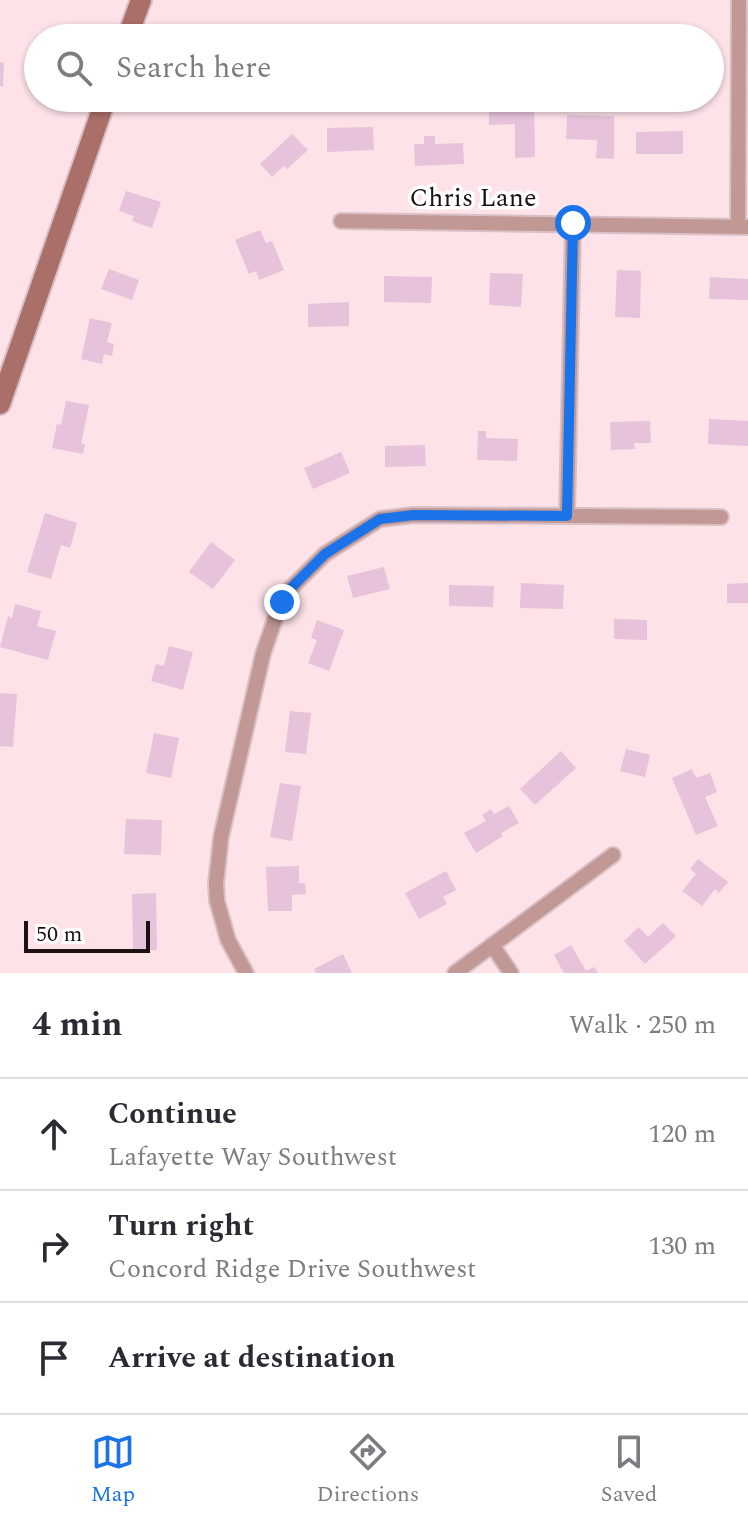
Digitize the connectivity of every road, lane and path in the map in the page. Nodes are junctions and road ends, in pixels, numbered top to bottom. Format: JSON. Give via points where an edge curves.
{"nodes":[{"id":1,"x":141,"y":0,"type":"edge"},
{"id":2,"x":739,"y":0,"type":"edge"},
{"id":3,"x":132,"y":24,"type":"edge"},
{"id":4,"x":101,"y":112,"type":"edge"},
{"id":5,"x":341,"y":221,"type":"dead end"},
{"id":6,"x":573,"y":223,"type":"junction"},
{"id":7,"x":743,"y":226,"type":"edge"},
{"id":8,"x":0,"y":404,"type":"edge"},
{"id":9,"x":567,"y":516,"type":"junction"},
{"id":10,"x":721,"y":517,"type":"dead end"},
{"id":11,"x":613,"y":855,"type":"dead end"},
{"id":12,"x":492,"y":945,"type":"junction"},
{"id":13,"x":246,"y":973,"type":"edge"},
{"id":14,"x":455,"y":973,"type":"edge"},
{"id":15,"x":511,"y":973,"type":"edge"}],
"edges":[{"from":1,"to":3,"type":"street"},
{"from":2,"to":7,"type":"street"},
{"from":4,"to":8,"type":"street"},
{"from":5,"to":6,"type":"street","name":"Chris Lane"},
{"from":6,"to":7,"type":"street","name":"Chris Lane"},
{"from":6,"to":9,"type":"street"},
{"from":9,"to":10,"type":"street"},
{"from":9,"to":13,"type":"street","via":[[380,519],[325,554],[290,589],[263,654],[221,837],[217,901],[228,940]]},
{"from":11,"to":12,"type":"street"},
{"from":12,"to":14,"type":"street"},
{"from":12,"to":15,"type":"street"}]}
